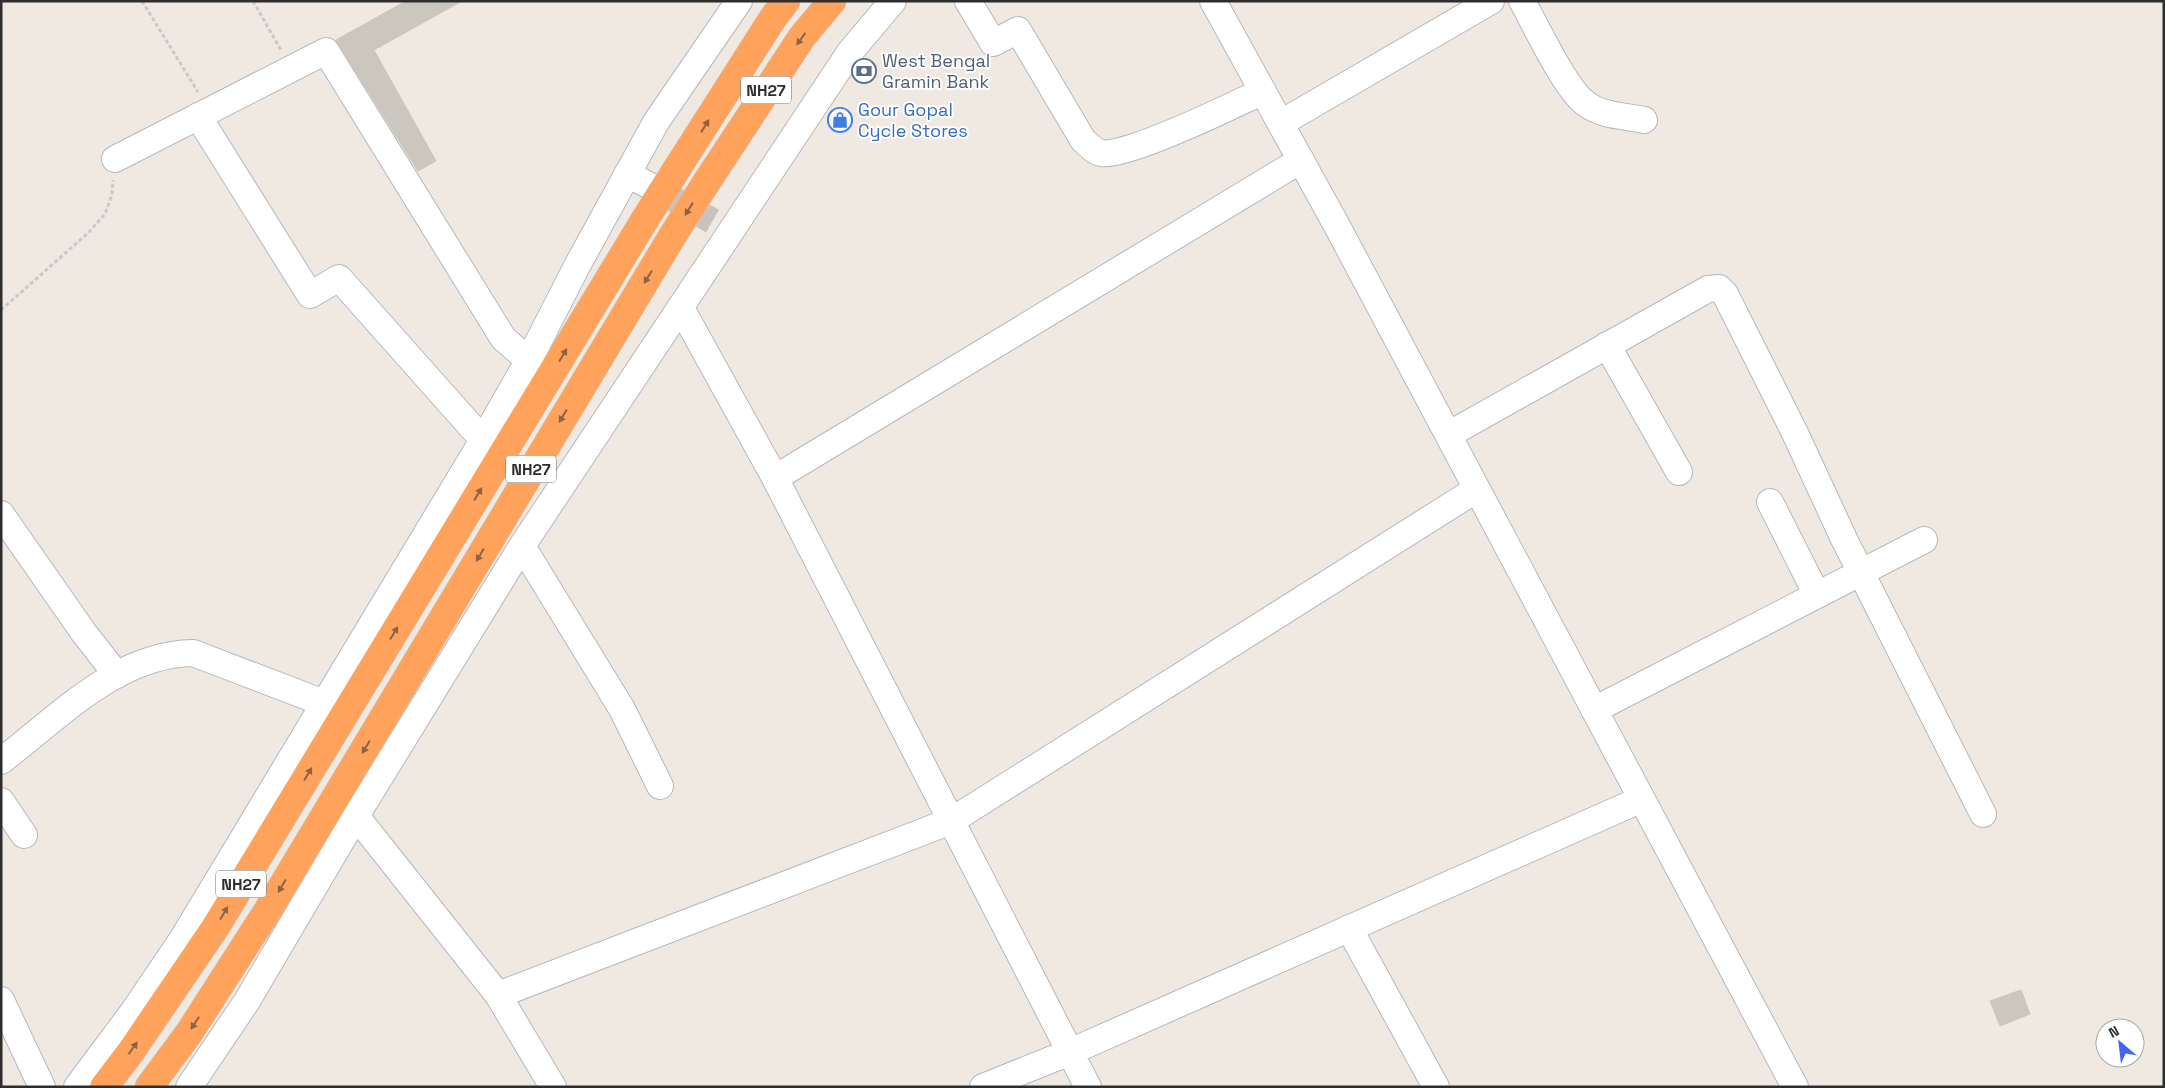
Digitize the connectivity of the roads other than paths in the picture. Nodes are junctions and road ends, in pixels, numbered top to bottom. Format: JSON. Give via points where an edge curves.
{"nodes":[{"id":1,"x":739,"y":1,"type":"edge"},
{"id":2,"x":786,"y":1,"type":"edge"},
{"id":3,"x":832,"y":1,"type":"edge"},
{"id":4,"x":893,"y":1,"type":"edge"},
{"id":5,"x":968,"y":1,"type":"edge"},
{"id":6,"x":1213,"y":1,"type":"edge"},
{"id":7,"x":1491,"y":1,"type":"edge"},
{"id":8,"x":1522,"y":1,"type":"edge"},
{"id":9,"x":1263,"y":92,"type":"junction"},
{"id":10,"x":203,"y":113,"type":"junction"},
{"id":11,"x":1644,"y":120,"type":"dead end"},
{"id":12,"x":1280,"y":123,"type":"junction"},
{"id":13,"x":114,"y":159,"type":"road end"},
{"id":14,"x":1301,"y":160,"type":"junction"},
{"id":15,"x":628,"y":174,"type":"junction"},
{"id":16,"x":656,"y":189,"type":"tunnel mouth"},
{"id":17,"x":681,"y":308,"type":"junction"},
{"id":18,"x":1608,"y":346,"type":"junction"},
{"id":19,"x":530,"y":358,"type":"junction"},
{"id":20,"x":1448,"y":435,"type":"junction"},
{"id":21,"x":483,"y":440,"type":"junction"},
{"id":22,"x":1679,"y":472,"type":"dead end"},
{"id":23,"x":775,"y":478,"type":"junction"},
{"id":24,"x":1477,"y":488,"type":"junction"},
{"id":25,"x":1770,"y":502,"type":"dead end"},
{"id":26,"x":1,"y":514,"type":"edge"},
{"id":27,"x":1924,"y":540,"type":"dead end"},
{"id":28,"x":522,"y":546,"type":"junction"},
{"id":29,"x":1861,"y":572,"type":"junction"},
{"id":30,"x":1817,"y":595,"type":"junction"},
{"id":31,"x":117,"y":675,"type":"junction"},
{"id":32,"x":324,"y":703,"type":"junction"},
{"id":33,"x":1594,"y":710,"type":"junction"},
{"id":34,"x":1,"y":761,"type":"edge"},
{"id":35,"x":660,"y":786,"type":"dead end"},
{"id":36,"x":1642,"y":799,"type":"junction"},
{"id":37,"x":1,"y":801,"type":"edge"},
{"id":38,"x":1983,"y":814,"type":"dead end"},
{"id":39,"x":356,"y":816,"type":"junction"},
{"id":40,"x":951,"y":821,"type":"junction"},
{"id":41,"x":24,"y":834,"type":"dead end"},
{"id":42,"x":1349,"y":928,"type":"junction"},
{"id":43,"x":498,"y":995,"type":"junction"},
{"id":44,"x":1,"y":1000,"type":"edge"},
{"id":45,"x":1070,"y":1052,"type":"junction"},
{"id":46,"x":42,"y":1087,"type":"edge"},
{"id":47,"x":77,"y":1087,"type":"edge"},
{"id":48,"x":104,"y":1087,"type":"edge"},
{"id":49,"x":149,"y":1087,"type":"edge"},
{"id":50,"x":189,"y":1087,"type":"edge"},
{"id":51,"x":553,"y":1087,"type":"edge"},
{"id":52,"x":983,"y":1087,"type":"edge"},
{"id":53,"x":1088,"y":1087,"type":"edge"},
{"id":54,"x":1436,"y":1087,"type":"edge"},
{"id":55,"x":1795,"y":1087,"type":"edge"}],
"edges":[{"from":1,"to":15,"type":"street","via":[[656,122]]},
{"from":48,"to":2,"type":"highway","number":"NH27","one_way":true,"bridge":true,"via":[[215,928],[644,221]]},
{"from":3,"to":49,"type":"highway","number":"NH27","one_way":true,"bridge":true,"via":[[802,37],[673,235],[268,910],[189,1033]]},
{"from":4,"to":17,"type":"street","via":[[850,52],[722,227]]},
{"from":5,"to":9,"type":"street","via":[[993,43],[1018,30],[1083,140],[1102,153],[1118,152],[1153,139]]},
{"from":6,"to":9,"type":"street"},
{"from":7,"to":12,"type":"street"},
{"from":8,"to":11,"type":"street","via":[[1558,66],[1584,103],[1610,114]]},
{"from":9,"to":12,"type":"street"},
{"from":10,"to":13,"type":"street"},
{"from":10,"to":19,"type":"street","via":[[326,51],[503,338]]},
{"from":10,"to":21,"type":"street","via":[[310,295],[339,278]]},
{"from":12,"to":14,"type":"street"},
{"from":14,"to":20,"type":"street"},
{"from":14,"to":23,"type":"street"},
{"from":15,"to":16,"type":"street"},
{"from":15,"to":19,"type":"street"},
{"from":17,"to":23,"type":"street"},
{"from":17,"to":28,"type":"street"},
{"from":18,"to":20,"type":"street"},
{"from":18,"to":22,"type":"street"},
{"from":18,"to":29,"type":"street","via":[[1708,289],[1716,287],[1722,291]]},
{"from":19,"to":21,"type":"street"},
{"from":20,"to":24,"type":"street"},
{"from":21,"to":32,"type":"street"},
{"from":23,"to":40,"type":"street"},
{"from":24,"to":33,"type":"street"},
{"from":24,"to":40,"type":"street"},
{"from":25,"to":30,"type":"street"},
{"from":26,"to":31,"type":"street"},
{"from":27,"to":29,"type":"street"},
{"from":28,"to":35,"type":"street","via":[[622,709]]},
{"from":28,"to":39,"type":"street"},
{"from":29,"to":30,"type":"street"},
{"from":29,"to":38,"type":"street"},
{"from":30,"to":33,"type":"street"},
{"from":31,"to":32,"type":"street","via":[[162,656],[193,653]]},
{"from":31,"to":34,"type":"street","via":[[86,694]]},
{"from":32,"to":47,"type":"street","via":[[183,938]]},
{"from":33,"to":36,"type":"street"},
{"from":36,"to":42,"type":"street"},
{"from":36,"to":55,"type":"street"},
{"from":37,"to":41,"type":"street"},
{"from":39,"to":43,"type":"street"},
{"from":39,"to":50,"type":"street","via":[[247,1001]]},
{"from":40,"to":43,"type":"street"},
{"from":40,"to":45,"type":"street"},
{"from":42,"to":45,"type":"street"},
{"from":42,"to":54,"type":"street"},
{"from":43,"to":51,"type":"street"},
{"from":44,"to":46,"type":"street"},
{"from":45,"to":52,"type":"street"},
{"from":45,"to":53,"type":"street"}]}
